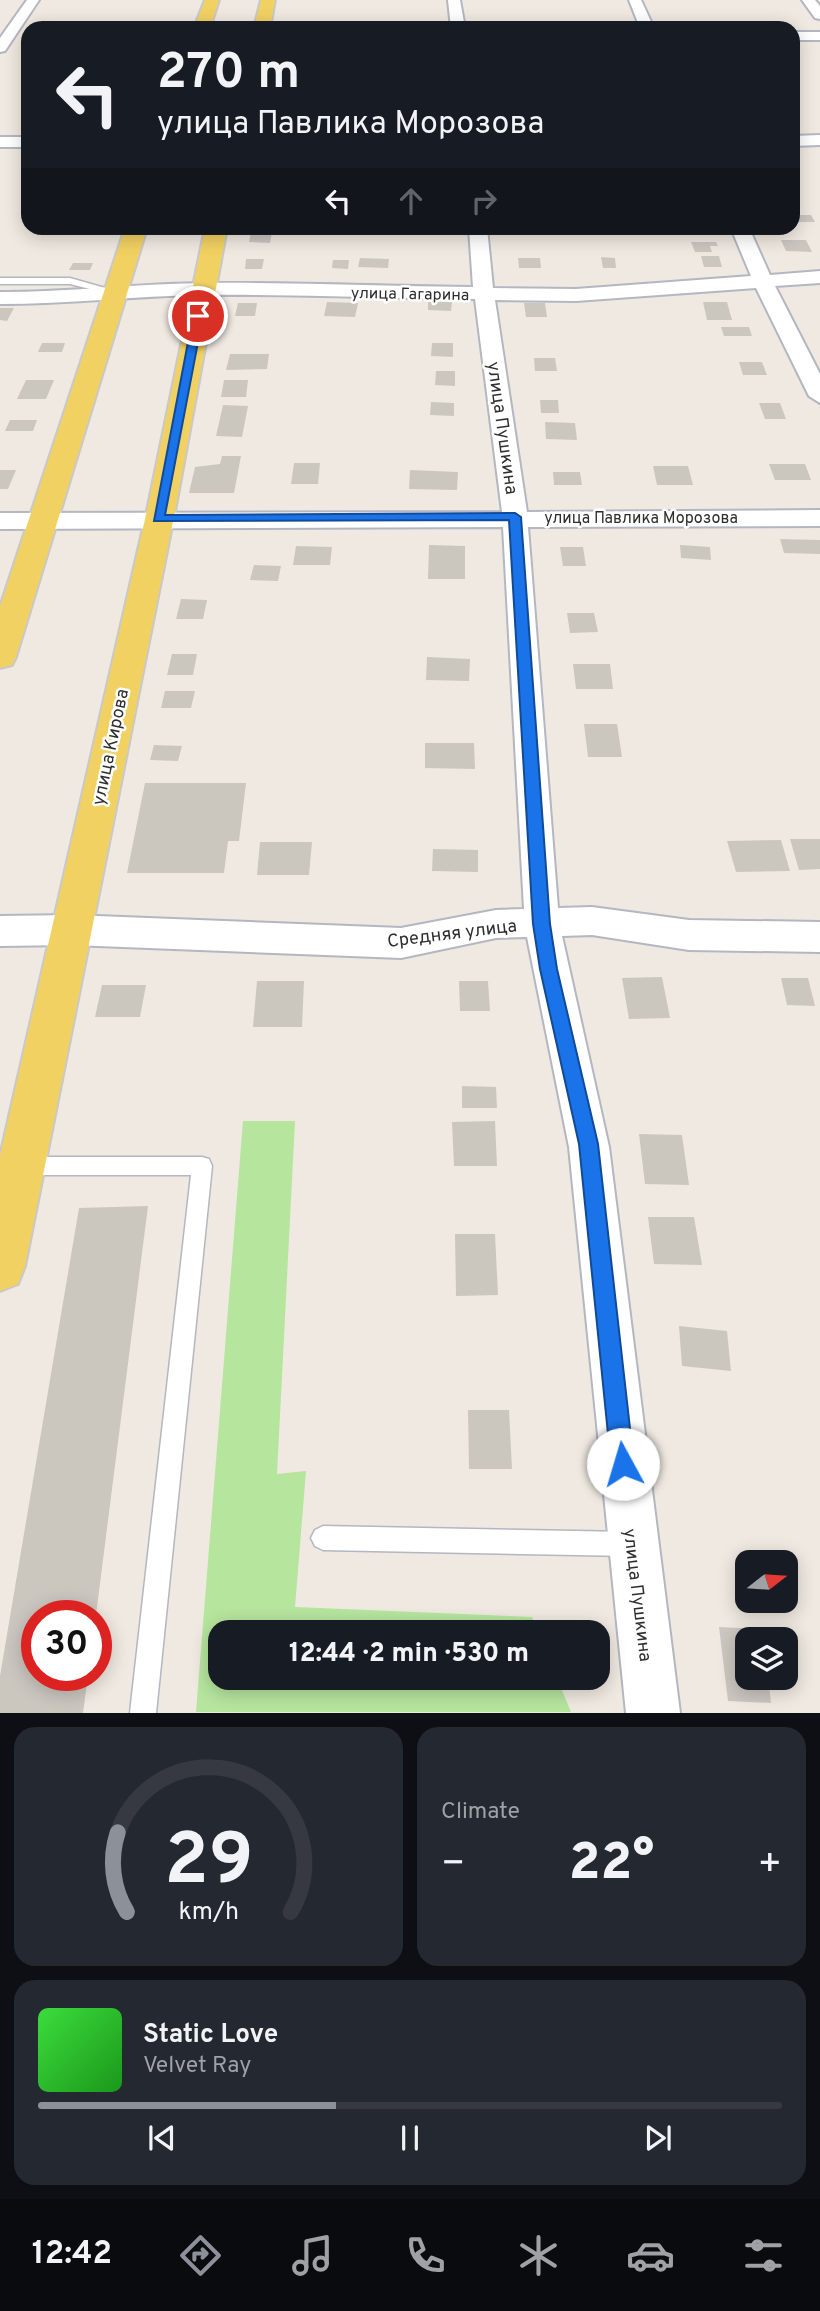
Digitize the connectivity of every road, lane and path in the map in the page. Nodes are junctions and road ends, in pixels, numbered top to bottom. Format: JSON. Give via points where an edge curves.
{"nodes":[{"id":1,"x":33,"y":0,"type":"edge"},
{"id":2,"x":212,"y":0,"type":"edge"},
{"id":3,"x":268,"y":0,"type":"edge"},
{"id":4,"x":454,"y":0,"type":"edge"},
{"id":5,"x":635,"y":0,"type":"edge"},
{"id":6,"x":808,"y":0,"type":"edge"},
{"id":7,"x":820,"y":15,"type":"edge"},
{"id":8,"x":204,"y":21,"type":"edge"},
{"id":9,"x":264,"y":21,"type":"edge"},
{"id":10,"x":457,"y":21,"type":"edge"},
{"id":11,"x":644,"y":21,"type":"edge"},
{"id":12,"x":800,"y":36,"type":"edge"},
{"id":13,"x":820,"y":36,"type":"edge"},
{"id":14,"x":21,"y":39,"type":"edge"},
{"id":15,"x":2,"y":42,"type":"edge"},
{"id":16,"x":820,"y":140,"type":"edge"},
{"id":17,"x":800,"y":141,"type":"edge"},
{"id":18,"x":0,"y":142,"type":"edge"},
{"id":19,"x":21,"y":142,"type":"edge"},
{"id":20,"x":134,"y":235,"type":"edge"},
{"id":21,"x":215,"y":235,"type":"edge"},
{"id":22,"x":479,"y":235,"type":"edge"},
{"id":23,"x":743,"y":235,"type":"edge"},
{"id":24,"x":820,"y":277,"type":"edge"},
{"id":25,"x":762,"y":280,"type":"junction"},
{"id":26,"x":0,"y":281,"type":"edge"},
{"id":27,"x":203,"y":289,"type":"junction"},
{"id":28,"x":114,"y":292,"type":"junction"},
{"id":29,"x":484,"y":295,"type":"junction"},
{"id":30,"x":0,"y":298,"type":"edge"},
{"id":31,"x":820,"y":396,"type":"edge"},
{"id":32,"x":515,"y":517,"type":"junction"},
{"id":33,"x":820,"y":518,"type":"edge"},
{"id":34,"x":159,"y":519,"type":"junction"},
{"id":35,"x":0,"y":521,"type":"edge"},
{"id":36,"x":43,"y":521,"type":"junction"},
{"id":37,"x":0,"y":657,"type":"edge"},
{"id":38,"x":542,"y":924,"type":"junction"},
{"id":39,"x":72,"y":930,"type":"junction"},
{"id":40,"x":0,"y":931,"type":"edge"},
{"id":41,"x":820,"y":937,"type":"edge"},
{"id":42,"x":20,"y":1167,"type":"junction"},
{"id":43,"x":0,"y":1266,"type":"edge"},
{"id":44,"x":323,"y":1538,"type":"dead end"},
{"id":45,"x":631,"y":1544,"type":"junction"},
{"id":46,"x":143,"y":1713,"type":"edge"},
{"id":47,"x":653,"y":1713,"type":"edge"}],
"edges":[{"from":1,"to":15,"type":"street"},
{"from":2,"to":8,"type":"main road"},
{"from":3,"to":9,"type":"main road"},
{"from":4,"to":10,"type":"street"},
{"from":5,"to":11,"type":"street"},
{"from":6,"to":7,"type":"street"},
{"from":12,"to":13,"type":"street"},
{"from":14,"to":15,"type":"street"},
{"from":16,"to":17,"type":"street"},
{"from":18,"to":19,"type":"street"},
{"from":20,"to":28,"type":"main road"},
{"from":21,"to":27,"type":"main road","name":"улица Кирова"},
{"from":22,"to":29,"type":"street","name":"улица Пушкина"},
{"from":23,"to":25,"type":"street"},
{"from":24,"to":25,"type":"street","name":"улица Гагарина"},
{"from":25,"to":29,"type":"street","name":"улица Гагарина","via":[[576,295]]},
{"from":25,"to":31,"type":"street"},
{"from":26,"to":28,"type":"lane","via":[[70,281]]},
{"from":27,"to":28,"type":"street","name":"улица Гагарина"},
{"from":27,"to":29,"type":"street","name":"улица Гагарина"},
{"from":27,"to":34,"type":"main road","name":"улица Кирова"},
{"from":28,"to":30,"type":"street","name":"улица Гагарина"},
{"from":28,"to":36,"type":"main road"},
{"from":29,"to":32,"type":"street","name":"улица Пушкина"},
{"from":32,"to":33,"type":"street","name":"улица Павлика Морозова"},
{"from":32,"to":34,"type":"street","name":"улица Павлика Морозова"},
{"from":32,"to":38,"type":"street","name":"улица Пушкина"},
{"from":34,"to":36,"type":"street","name":"улица Павлика Морозова"},
{"from":34,"to":39,"type":"main road","name":"улица Кирова"},
{"from":35,"to":36,"type":"street","name":"улица Павлика Морозова"},
{"from":36,"to":37,"type":"main road"},
{"from":38,"to":39,"type":"street","name":"Средняя улица","via":[[496,924],[401,943]]},
{"from":38,"to":41,"type":"street","name":"Средняя улица","via":[[592,921],[689,935]]},
{"from":38,"to":45,"type":"street","name":"улица Пушкина","via":[[589,1144]]},
{"from":39,"to":40,"type":"street","name":"Средняя улица"},
{"from":39,"to":42,"type":"main road","name":"улица Кирова"},
{"from":42,"to":43,"type":"main road","name":"улица Кирова"},
{"from":42,"to":46,"type":"lane","via":[[202,1166]]},
{"from":44,"to":45,"type":"lane"},
{"from":45,"to":47,"type":"street","name":"улица Пушкина"}]}
